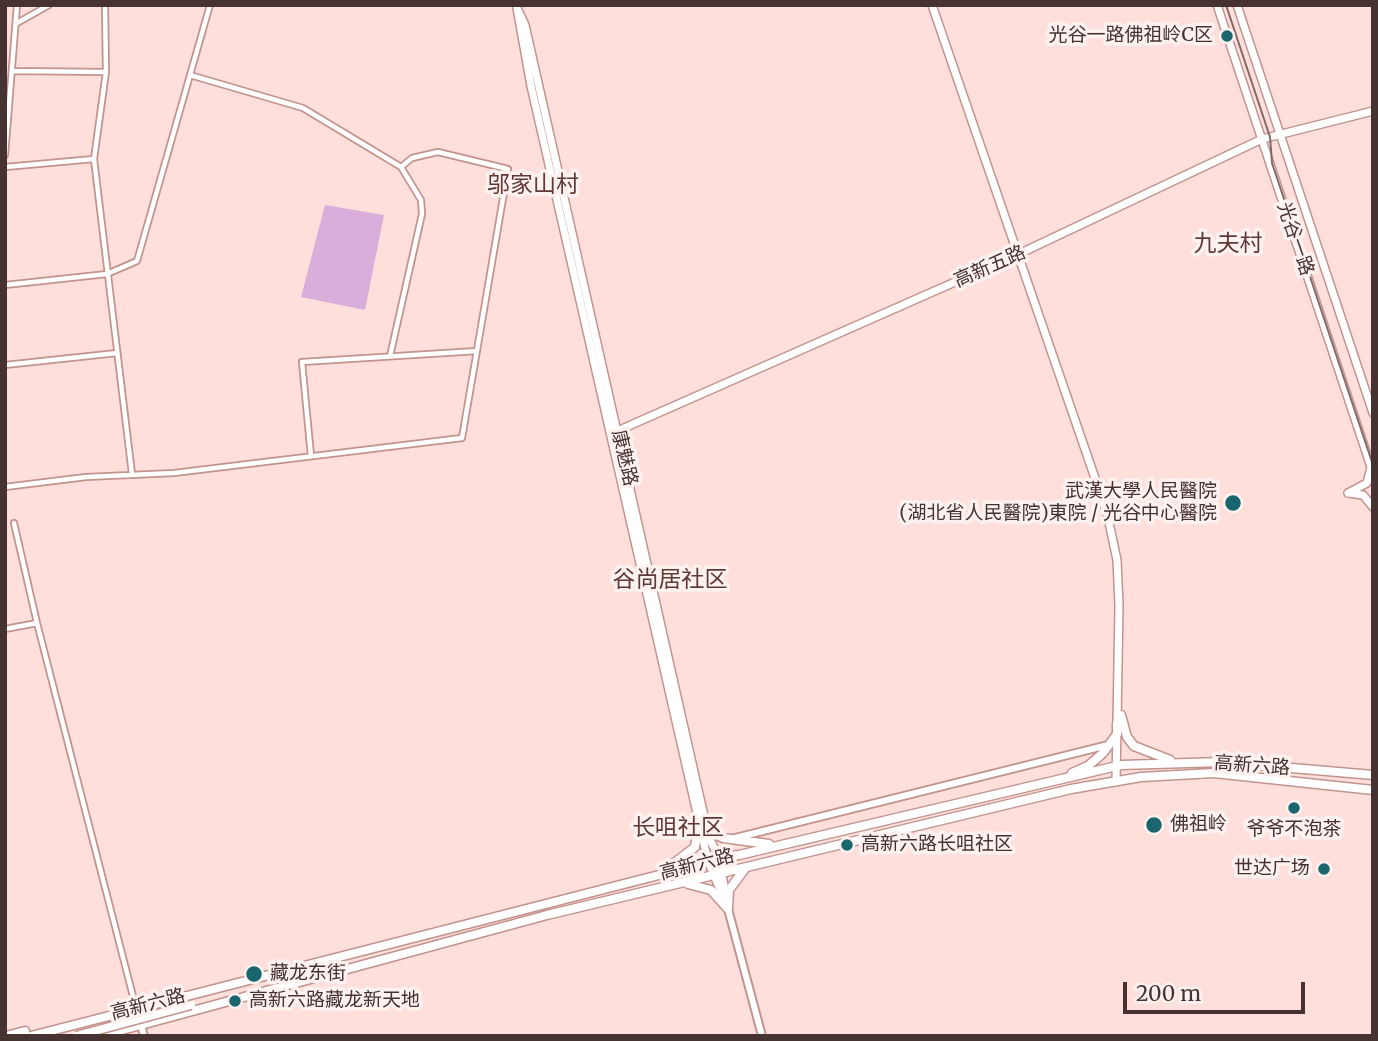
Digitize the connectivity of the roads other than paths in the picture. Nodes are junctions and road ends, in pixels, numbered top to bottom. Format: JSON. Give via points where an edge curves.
{"nodes":[{"id":1,"x":17,"y":5,"type":"edge"},
{"id":2,"x":49,"y":5,"type":"edge"},
{"id":3,"x":105,"y":5,"type":"edge"},
{"id":4,"x":210,"y":5,"type":"edge"},
{"id":5,"x":527,"y":5,"type":"edge"},
{"id":6,"x":935,"y":5,"type":"edge"},
{"id":7,"x":1217,"y":5,"type":"edge"},
{"id":8,"x":1237,"y":5,"type":"edge"},
{"id":9,"x":516,"y":6,"type":"edge"},
{"id":10,"x":16,"y":23,"type":"junction"},
{"id":11,"x":13,"y":71,"type":"junction"},
{"id":12,"x":106,"y":72,"type":"junction"},
{"id":13,"x":190,"y":75,"type":"junction"},
{"id":14,"x":1373,"y":111,"type":"edge"},
{"id":15,"x":1279,"y":134,"type":"junction"},
{"id":16,"x":1262,"y":139,"type":"junction"},
{"id":17,"x":5,"y":156,"type":"edge"},
{"id":18,"x":94,"y":159,"type":"junction"},
{"id":19,"x":5,"y":167,"type":"edge"},
{"id":20,"x":401,"y":167,"type":"junction"},
{"id":21,"x":1021,"y":253,"type":"junction"},
{"id":22,"x":107,"y":274,"type":"junction"},
{"id":23,"x":5,"y":285,"type":"edge"},
{"id":24,"x":477,"y":351,"type":"junction"},
{"id":25,"x":117,"y":353,"type":"junction"},
{"id":26,"x":390,"y":356,"type":"junction"},
{"id":27,"x":5,"y":365,"type":"edge"},
{"id":28,"x":1373,"y":413,"type":"edge"},
{"id":29,"x":614,"y":432,"type":"junction"},
{"id":30,"x":312,"y":456,"type":"junction"},
{"id":31,"x":1370,"y":461,"type":"junction"},
{"id":32,"x":1373,"y":472,"type":"edge"},
{"id":33,"x":132,"y":474,"type":"junction"},
{"id":34,"x":5,"y":486,"type":"edge"},
{"id":35,"x":1373,"y":507,"type":"edge"},
{"id":36,"x":14,"y":523,"type":"dead end"},
{"id":37,"x":37,"y":623,"type":"junction"},
{"id":38,"x":5,"y":629,"type":"edge"},
{"id":39,"x":1121,"y":715,"type":"junction"},
{"id":40,"x":1117,"y":724,"type":"junction"},
{"id":41,"x":1110,"y":744,"type":"junction"},
{"id":42,"x":1186,"y":763,"type":"junction"},
{"id":43,"x":1119,"y":765,"type":"junction"},
{"id":44,"x":1373,"y":775,"type":"edge"},
{"id":45,"x":1059,"y":779,"type":"junction"},
{"id":46,"x":1119,"y":781,"type":"junction"},
{"id":47,"x":1373,"y":789,"type":"edge"},
{"id":48,"x":702,"y":821,"type":"junction"},
{"id":49,"x":728,"y":839,"type":"junction"},
{"id":50,"x":782,"y":844,"type":"junction"},
{"id":51,"x":719,"y":857,"type":"junction"},
{"id":52,"x":708,"y":861,"type":"junction"},
{"id":53,"x":750,"y":866,"type":"junction"},
{"id":54,"x":658,"y":875,"type":"junction"},
{"id":55,"x":718,"y":875,"type":"junction"},
{"id":56,"x":664,"y":887,"type":"junction"},
{"id":57,"x":728,"y":909,"type":"junction"},
{"id":58,"x":191,"y":1005,"type":"dead end"},
{"id":59,"x":136,"y":1008,"type":"junction"},
{"id":60,"x":141,"y":1025,"type":"junction"},
{"id":61,"x":28,"y":1033,"type":"edge"},
{"id":62,"x":6,"y":1036,"type":"edge"},
{"id":63,"x":76,"y":1036,"type":"edge"},
{"id":64,"x":100,"y":1036,"type":"edge"},
{"id":65,"x":144,"y":1036,"type":"edge"},
{"id":66,"x":762,"y":1036,"type":"edge"}],
"edges":[{"from":1,"to":10,"type":"street"},
{"from":2,"to":10,"type":"street"},
{"from":3,"to":12,"type":"street"},
{"from":4,"to":13,"type":"street"},
{"from":5,"to":9,"type":"street"},
{"from":6,"to":21,"type":"main road"},
{"from":7,"to":16,"type":"main road","name":"光谷一路"},
{"from":8,"to":15,"type":"main road","name":"光谷一路"},
{"from":9,"to":29,"type":"main road","name":"康魅路"},
{"from":10,"to":11,"type":"street"},
{"from":11,"to":12,"type":"street"},
{"from":11,"to":17,"type":"street"},
{"from":12,"to":18,"type":"street"},
{"from":13,"to":20,"type":"street","via":[[303,108]]},
{"from":13,"to":22,"type":"street","via":[[137,261]]},
{"from":14,"to":15,"type":"main road","name":"高新五路"},
{"from":15,"to":16,"type":"main road","name":"高新五路"},
{"from":15,"to":28,"type":"main road","name":"光谷一路"},
{"from":16,"to":21,"type":"main road","name":"高新五路"},
{"from":16,"to":31,"type":"main road","name":"光谷一路"},
{"from":18,"to":19,"type":"street"},
{"from":18,"to":22,"type":"street"},
{"from":20,"to":24,"type":"street","via":[[412,158],[438,152],[508,169]]},
{"from":20,"to":26,"type":"street","via":[[421,200],[422,214]]},
{"from":21,"to":29,"type":"main road","name":"高新五路"},
{"from":21,"to":39,"type":"main road","via":[[1094,456],[1121,559]]},
{"from":21,"to":40,"type":"main road","via":[[1090,457],[1117,560]]},
{"from":22,"to":23,"type":"street"},
{"from":22,"to":25,"type":"street"},
{"from":24,"to":26,"type":"street"},
{"from":24,"to":30,"type":"street","via":[[462,438]]},
{"from":25,"to":27,"type":"street"},
{"from":25,"to":33,"type":"street"},
{"from":26,"to":30,"type":"street","via":[[302,362]]},
{"from":29,"to":48,"type":"main road","name":"康魅路"},
{"from":30,"to":33,"type":"street"},
{"from":31,"to":32,"type":"main road","name":"光谷一路"},
{"from":31,"to":35,"type":"main road","via":[[1367,483],[1348,493],[1363,495]]},
{"from":33,"to":34,"type":"street"},
{"from":36,"to":37,"type":"street"},
{"from":37,"to":38,"type":"street"},
{"from":37,"to":59,"type":"street"},
{"from":39,"to":42,"type":"main road","via":[[1133,746]]},
{"from":39,"to":43,"type":"main road"},
{"from":40,"to":41,"type":"main road"},
{"from":40,"to":43,"type":"main road"},
{"from":41,"to":45,"type":"main road","via":[[1088,765]]},
{"from":41,"to":49,"type":"street"},
{"from":42,"to":43,"type":"main road","name":"高新六路"},
{"from":42,"to":44,"type":"main road","name":"高新六路"},
{"from":43,"to":45,"type":"main road","name":"高新六路"},
{"from":43,"to":46,"type":"main road"},
{"from":45,"to":50,"type":"main road","name":"高新六路"},
{"from":46,"to":47,"type":"main road","name":"高新六路","via":[[1214,773]]},
{"from":46,"to":53,"type":"main road","name":"高新六路"},
{"from":48,"to":49,"type":"main road"},
{"from":48,"to":51,"type":"main road","name":"康魅路"},
{"from":48,"to":52,"type":"main road","name":"康魅路"},
{"from":48,"to":54,"type":"main road","via":[[695,847]]},
{"from":49,"to":50,"type":"main road"},
{"from":50,"to":51,"type":"main road","name":"高新六路"},
{"from":51,"to":52,"type":"main road","name":"高新六路"},
{"from":51,"to":55,"type":"main road","name":"康魅路"},
{"from":52,"to":54,"type":"main road","name":"高新六路"},
{"from":52,"to":55,"type":"main road","name":"康魅路"},
{"from":53,"to":55,"type":"main road","name":"高新六路"},
{"from":53,"to":57,"type":"main road","via":[[732,883]]},
{"from":54,"to":59,"type":"main road","name":"高新六路"},
{"from":55,"to":56,"type":"main road","name":"高新六路"},
{"from":55,"to":57,"type":"main road","name":"康魅路"},
{"from":56,"to":57,"type":"main road","via":[[703,886],[720,896]]},
{"from":56,"to":60,"type":"main road","name":"高新六路"},
{"from":57,"to":66,"type":"street","name":"康魅路"},
{"from":58,"to":63,"type":"main road","bridge":true},
{"from":59,"to":60,"type":"street"},
{"from":59,"to":61,"type":"main road","name":"高新六路"},
{"from":60,"to":64,"type":"main road","name":"高新六路"},
{"from":60,"to":65,"type":"street"},
{"from":61,"to":62,"type":"main road","name":"高新六路"}]}
